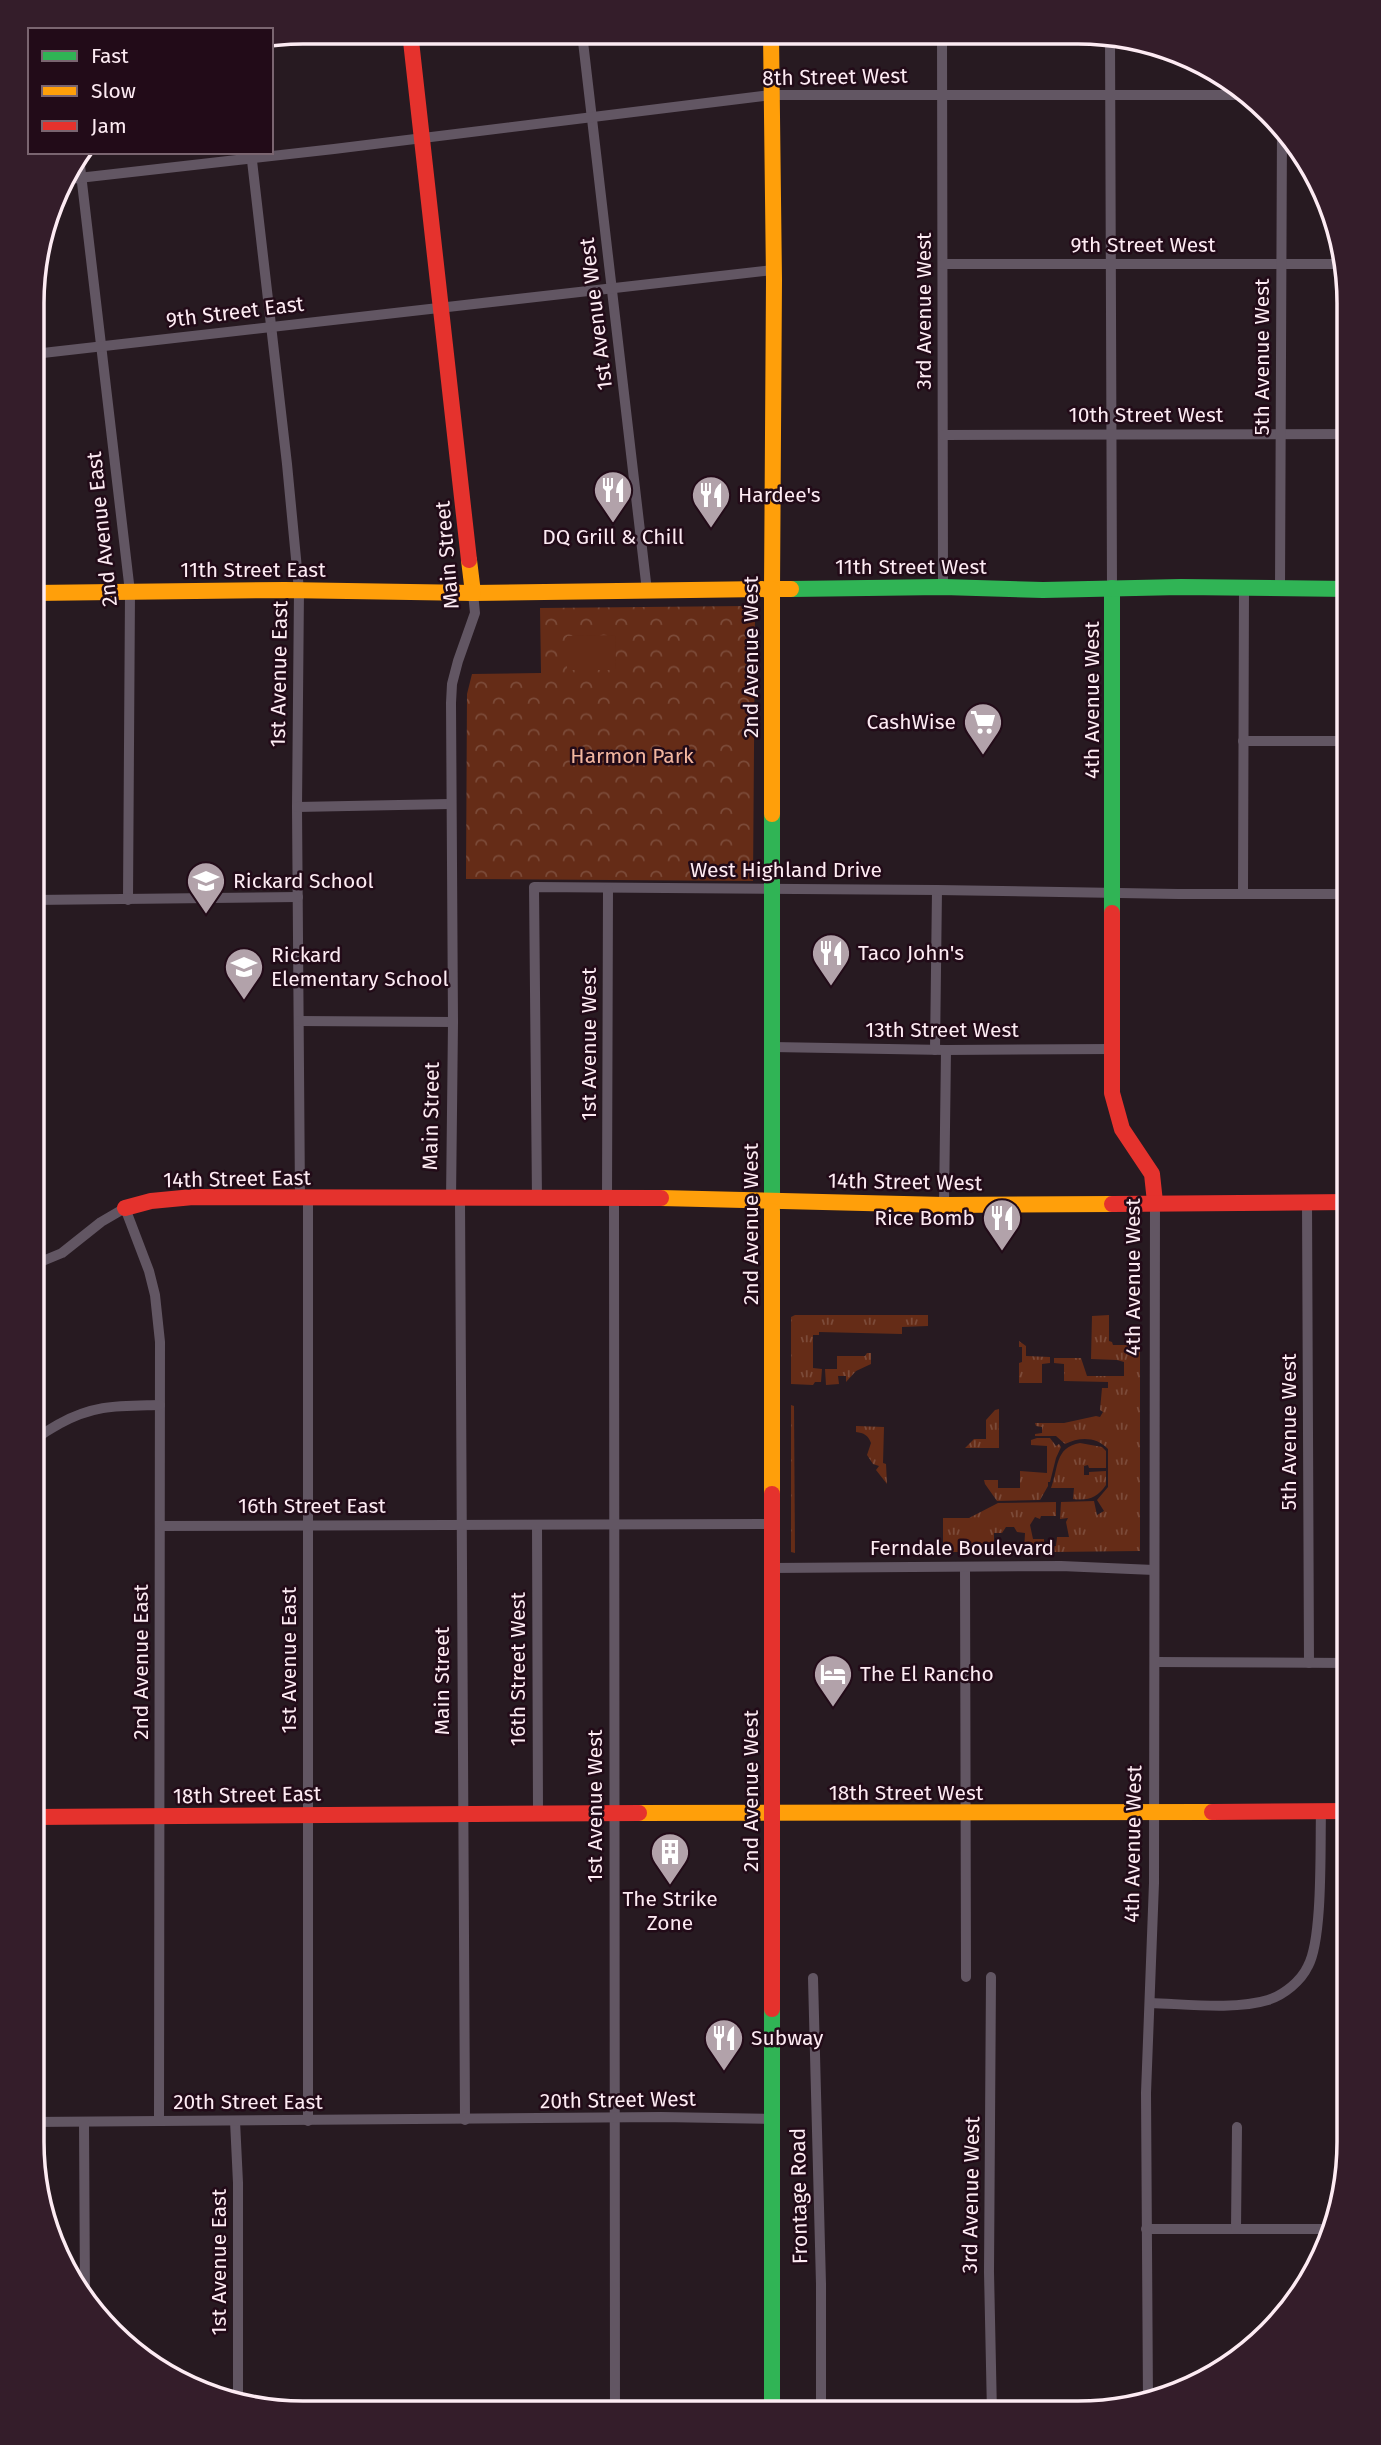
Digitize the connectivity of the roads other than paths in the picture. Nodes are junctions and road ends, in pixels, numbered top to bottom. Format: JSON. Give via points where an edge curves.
{"nodes":[{"id":1,"x":411,"y":44,"type":"edge"},
{"id":2,"x":583,"y":44,"type":"edge"},
{"id":3,"x":771,"y":44,"type":"edge"},
{"id":4,"x":942,"y":44,"type":"edge"},
{"id":5,"x":1110,"y":46,"type":"edge"},
{"id":6,"x":942,"y":94,"type":"junction"},
{"id":7,"x":771,"y":95,"type":"junction"},
{"id":8,"x":1110,"y":95,"type":"junction"},
{"id":9,"x":1233,"y":95,"type":"edge"},
{"id":10,"x":592,"y":118,"type":"junction"},
{"id":11,"x":422,"y":139,"type":"junction"},
{"id":12,"x":1282,"y":143,"type":"edge"},
{"id":13,"x":273,"y":153,"type":"edge"},
{"id":14,"x":251,"y":155,"type":"edge"},
{"id":15,"x":81,"y":169,"type":"edge"},
{"id":16,"x":82,"y":178,"type":"junction"},
{"id":17,"x":75,"y":179,"type":"edge"},
{"id":18,"x":943,"y":264,"type":"junction"},
{"id":19,"x":1111,"y":264,"type":"junction"},
{"id":20,"x":1281,"y":264,"type":"junction"},
{"id":21,"x":1334,"y":264,"type":"edge"},
{"id":22,"x":773,"y":270,"type":"junction"},
{"id":23,"x":612,"y":287,"type":"junction"},
{"id":24,"x":441,"y":307,"type":"junction"},
{"id":25,"x":270,"y":328,"type":"junction"},
{"id":26,"x":101,"y":347,"type":"junction"},
{"id":27,"x":44,"y":353,"type":"edge"},
{"id":28,"x":1112,"y":434,"type":"junction"},
{"id":29,"x":1280,"y":434,"type":"junction"},
{"id":30,"x":1337,"y":434,"type":"edge"},
{"id":31,"x":943,"y":435,"type":"junction"},
{"id":32,"x":943,"y":587,"type":"junction"},
{"id":33,"x":1112,"y":588,"type":"junction"},
{"id":34,"x":1244,"y":588,"type":"junction"},
{"id":35,"x":1280,"y":588,"type":"junction"},
{"id":36,"x":772,"y":589,"type":"junction"},
{"id":37,"x":1337,"y":589,"type":"edge"},
{"id":38,"x":299,"y":590,"type":"junction"},
{"id":39,"x":647,"y":591,"type":"junction"},
{"id":40,"x":130,"y":592,"type":"junction"},
{"id":41,"x":44,"y":593,"type":"edge"},
{"id":42,"x":473,"y":593,"type":"junction"},
{"id":43,"x":1243,"y":741,"type":"junction"},
{"id":44,"x":1337,"y":741,"type":"edge"},
{"id":45,"x":450,"y":804,"type":"junction"},
{"id":46,"x":297,"y":807,"type":"junction"},
{"id":47,"x":608,"y":888,"type":"junction"},
{"id":48,"x":772,"y":889,"type":"junction"},
{"id":49,"x":937,"y":890,"type":"junction"},
{"id":50,"x":1114,"y":893,"type":"junction"},
{"id":51,"x":1243,"y":894,"type":"junction"},
{"id":52,"x":1337,"y":894,"type":"edge"},
{"id":53,"x":298,"y":897,"type":"junction"},
{"id":54,"x":44,"y":900,"type":"edge"},
{"id":55,"x":128,"y":900,"type":"junction"},
{"id":56,"x":299,"y":1021,"type":"junction"},
{"id":57,"x":453,"y":1022,"type":"junction"},
{"id":58,"x":772,"y":1047,"type":"junction"},
{"id":59,"x":1112,"y":1049,"type":"junction"},
{"id":60,"x":940,"y":1050,"type":"junction"},
{"id":61,"x":304,"y":1199,"type":"junction"},
{"id":62,"x":537,"y":1199,"type":"junction"},
{"id":63,"x":611,"y":1199,"type":"junction"},
{"id":64,"x":456,"y":1200,"type":"junction"},
{"id":65,"x":772,"y":1200,"type":"junction"},
{"id":66,"x":1155,"y":1202,"type":"junction"},
{"id":67,"x":1307,"y":1202,"type":"junction"},
{"id":68,"x":1337,"y":1202,"type":"edge"},
{"id":69,"x":944,"y":1205,"type":"junction"},
{"id":70,"x":125,"y":1208,"type":"junction"},
{"id":71,"x":44,"y":1260,"type":"edge"},
{"id":72,"x":160,"y":1405,"type":"junction"},
{"id":73,"x":44,"y":1432,"type":"edge"},
{"id":74,"x":773,"y":1524,"type":"junction"},
{"id":75,"x":308,"y":1525,"type":"junction"},
{"id":76,"x":463,"y":1525,"type":"junction"},
{"id":77,"x":537,"y":1525,"type":"junction"},
{"id":78,"x":614,"y":1525,"type":"junction"},
{"id":79,"x":161,"y":1526,"type":"junction"},
{"id":80,"x":965,"y":1567,"type":"junction"},
{"id":81,"x":771,"y":1568,"type":"junction"},
{"id":82,"x":1154,"y":1570,"type":"junction"},
{"id":83,"x":1155,"y":1662,"type":"junction"},
{"id":84,"x":1309,"y":1663,"type":"junction"},
{"id":85,"x":1337,"y":1663,"type":"edge"},
{"id":86,"x":1321,"y":1811,"type":"junction"},
{"id":87,"x":1337,"y":1811,"type":"edge"},
{"id":88,"x":538,"y":1813,"type":"junction"},
{"id":89,"x":1154,"y":1813,"type":"junction"},
{"id":90,"x":463,"y":1814,"type":"junction"},
{"id":91,"x":614,"y":1814,"type":"junction"},
{"id":92,"x":772,"y":1814,"type":"junction"},
{"id":93,"x":308,"y":1815,"type":"junction"},
{"id":94,"x":966,"y":1815,"type":"junction"},
{"id":95,"x":160,"y":1816,"type":"junction"},
{"id":96,"x":44,"y":1817,"type":"edge"},
{"id":97,"x":966,"y":1976,"type":"dead end"},
{"id":98,"x":991,"y":1977,"type":"dead end"},
{"id":99,"x":813,"y":1978,"type":"dead end"},
{"id":100,"x":1151,"y":2003,"type":"junction"},
{"id":101,"x":615,"y":2119,"type":"junction"},
{"id":102,"x":771,"y":2119,"type":"junction"},
{"id":103,"x":465,"y":2120,"type":"junction"},
{"id":104,"x":159,"y":2121,"type":"junction"},
{"id":105,"x":235,"y":2121,"type":"junction"},
{"id":106,"x":308,"y":2121,"type":"junction"},
{"id":107,"x":44,"y":2122,"type":"edge"},
{"id":108,"x":84,"y":2122,"type":"junction"},
{"id":109,"x":1237,"y":2127,"type":"dead end"},
{"id":110,"x":1236,"y":2229,"type":"junction"},
{"id":111,"x":1323,"y":2229,"type":"edge"},
{"id":112,"x":1146,"y":2230,"type":"junction"},
{"id":113,"x":85,"y":2283,"type":"edge"},
{"id":114,"x":1148,"y":2392,"type":"edge"},
{"id":115,"x":239,"y":2393,"type":"edge"},
{"id":116,"x":615,"y":2401,"type":"edge"},
{"id":117,"x":772,"y":2401,"type":"edge"},
{"id":118,"x":821,"y":2401,"type":"edge"},
{"id":119,"x":992,"y":2401,"type":"edge"}],
"edges":[{"from":1,"to":11,"type":"main road","name":"Main Street"},
{"from":2,"to":10,"type":"street","name":"1st Avenue West"},
{"from":3,"to":7,"type":"main road","name":"2nd Avenue West"},
{"from":4,"to":6,"type":"street","name":"3rd Avenue West"},
{"from":5,"to":8,"type":"street","name":"4th Avenue West"},
{"from":6,"to":7,"type":"street","name":"8th Street West"},
{"from":6,"to":8,"type":"street","name":"8th Street West"},
{"from":6,"to":18,"type":"street","name":"3rd Avenue West"},
{"from":7,"to":10,"type":"street","name":"8th Street West"},
{"from":7,"to":22,"type":"main road","name":"2nd Avenue West"},
{"from":8,"to":9,"type":"street","name":"8th Street West"},
{"from":8,"to":19,"type":"street","name":"4th Avenue West"},
{"from":10,"to":11,"type":"street","name":"8th Street West"},
{"from":10,"to":23,"type":"street","name":"1st Avenue West"},
{"from":11,"to":13,"type":"street","name":"8th Street West"},
{"from":11,"to":24,"type":"main road","name":"Main Street"},
{"from":12,"to":20,"type":"street","name":"5th Avenue West"},
{"from":14,"to":16,"type":"street","name":"8th Street West"},
{"from":14,"to":25,"type":"street","name":"1st Avenue East"},
{"from":15,"to":16,"type":"street","name":"2nd Avenue East"},
{"from":16,"to":17,"type":"street","name":"8th Street West"},
{"from":16,"to":26,"type":"street","name":"2nd Avenue East"},
{"from":18,"to":19,"type":"street","name":"9th Street West"},
{"from":18,"to":31,"type":"street","name":"3rd Avenue West"},
{"from":19,"to":20,"type":"street","name":"9th Street West"},
{"from":19,"to":28,"type":"street","name":"4th Avenue West"},
{"from":20,"to":21,"type":"street","name":"9th Street West"},
{"from":20,"to":29,"type":"street","name":"5th Avenue West"},
{"from":22,"to":23,"type":"street"},
{"from":22,"to":36,"type":"main road","name":"2nd Avenue West"},
{"from":23,"to":24,"type":"street"},
{"from":23,"to":39,"type":"street","name":"1st Avenue West"},
{"from":24,"to":25,"type":"street","name":"9th Street East"},
{"from":24,"to":42,"type":"main road","name":"Main Street"},
{"from":25,"to":26,"type":"street","name":"9th Street East"},
{"from":25,"to":38,"type":"street","name":"1st Avenue East"},
{"from":26,"to":27,"type":"street","name":"9th Street East"},
{"from":26,"to":40,"type":"street","name":"2nd Avenue East"},
{"from":28,"to":29,"type":"street","name":"10th Street West"},
{"from":28,"to":31,"type":"street","name":"10th Street West"},
{"from":28,"to":33,"type":"street","name":"4th Avenue West"},
{"from":29,"to":30,"type":"street","name":"10th Street West"},
{"from":29,"to":35,"type":"street","name":"5th Avenue West"},
{"from":31,"to":32,"type":"street","name":"3rd Avenue West"},
{"from":32,"to":33,"type":"main road","name":"11th Street West"},
{"from":32,"to":36,"type":"main road","name":"11th Street West"},
{"from":33,"to":34,"type":"main road","name":"11th Street West"},
{"from":33,"to":50,"type":"main road","name":"4th Avenue West"},
{"from":34,"to":35,"type":"main road","name":"11th Street West"},
{"from":34,"to":43,"type":"street"},
{"from":35,"to":37,"type":"main road","name":"11th Street West"},
{"from":36,"to":39,"type":"main road","name":"11th Street West"},
{"from":36,"to":48,"type":"main road","name":"2nd Avenue West"},
{"from":38,"to":40,"type":"main road","name":"11th Street East"},
{"from":38,"to":42,"type":"main road","name":"11th Street East"},
{"from":38,"to":46,"type":"street","name":"1st Avenue East"},
{"from":39,"to":42,"type":"main road","name":"11th Street West"},
{"from":40,"to":41,"type":"main road","name":"11th Street East"},
{"from":40,"to":55,"type":"street","name":"2nd Avenue East"},
{"from":42,"to":45,"type":"street","name":"Main Street","via":[[475,613],[452,684]]},
{"from":43,"to":44,"type":"street"},
{"from":43,"to":51,"type":"street"},
{"from":45,"to":46,"type":"street"},
{"from":45,"to":57,"type":"street","name":"Main Street"},
{"from":46,"to":53,"type":"street","name":"1st Avenue East"},
{"from":47,"to":48,"type":"street","name":"West Highland Drive"},
{"from":47,"to":62,"type":"street","name":"West Highland Drive","via":[[534,887]]},
{"from":47,"to":63,"type":"street","name":"1st Avenue West"},
{"from":48,"to":49,"type":"street","name":"West Highland Drive"},
{"from":48,"to":58,"type":"main road","name":"2nd Avenue West"},
{"from":49,"to":50,"type":"street","name":"West Highland Drive"},
{"from":49,"to":60,"type":"street"},
{"from":50,"to":51,"type":"street","name":"West Highland Drive"},
{"from":50,"to":59,"type":"main road","name":"4th Avenue West"},
{"from":51,"to":52,"type":"street","name":"West Highland Drive"},
{"from":53,"to":55,"type":"street"},
{"from":53,"to":56,"type":"street","name":"1st Avenue East"},
{"from":54,"to":55,"type":"street"},
{"from":56,"to":57,"type":"street"},
{"from":56,"to":61,"type":"street","name":"1st Avenue East"},
{"from":57,"to":64,"type":"street","name":"Main Street"},
{"from":58,"to":60,"type":"street","name":"13th Street West"},
{"from":58,"to":65,"type":"main road","name":"2nd Avenue West"},
{"from":59,"to":60,"type":"street","name":"13th Street West"},
{"from":59,"to":66,"type":"main road","name":"4th Avenue West","via":[[1115,1108],[1122,1129],[1152,1174]]},
{"from":60,"to":69,"type":"street"},
{"from":61,"to":64,"type":"main road","name":"14th Street East"},
{"from":61,"to":70,"type":"main road","name":"14th Street East","via":[[171,1198]]},
{"from":61,"to":75,"type":"street","name":"1st Avenue East"},
{"from":62,"to":63,"type":"main road","name":"14th Street West"},
{"from":62,"to":64,"type":"main road","name":"14th Street West"},
{"from":63,"to":65,"type":"main road","name":"14th Street West"},
{"from":63,"to":78,"type":"street","name":"1st Avenue West"},
{"from":64,"to":76,"type":"street","name":"Main Street"},
{"from":65,"to":69,"type":"main road","name":"14th Street West"},
{"from":65,"to":74,"type":"main road","name":"2nd Avenue West"},
{"from":66,"to":67,"type":"main road","name":"14th Street West"},
{"from":66,"to":69,"type":"main road","name":"14th Street West"},
{"from":66,"to":82,"type":"street","name":"4th Avenue West"},
{"from":67,"to":68,"type":"main road","name":"14th Street West"},
{"from":67,"to":84,"type":"street","name":"5th Avenue West"},
{"from":70,"to":71,"type":"street","name":"14th Street East","via":[[62,1253]]},
{"from":70,"to":72,"type":"street","name":"2nd Avenue East","via":[[155,1295]]},
{"from":72,"to":73,"type":"street","via":[[86,1410]]},
{"from":72,"to":79,"type":"street","name":"2nd Avenue East"},
{"from":74,"to":78,"type":"street"},
{"from":74,"to":81,"type":"main road","name":"2nd Avenue West"},
{"from":75,"to":76,"type":"street","name":"16th Street East"},
{"from":75,"to":79,"type":"street","name":"16th Street East"},
{"from":75,"to":93,"type":"street","name":"1st Avenue East"},
{"from":76,"to":77,"type":"street"},
{"from":76,"to":90,"type":"street","name":"Main Street"},
{"from":77,"to":78,"type":"street"},
{"from":77,"to":88,"type":"street","name":"16th Street West"},
{"from":78,"to":91,"type":"street","name":"1st Avenue West"},
{"from":79,"to":95,"type":"street","name":"2nd Avenue East"},
{"from":80,"to":81,"type":"street","name":"Ferndale Boulevard"},
{"from":80,"to":82,"type":"street","name":"Ferndale Boulevard"},
{"from":80,"to":94,"type":"street"},
{"from":81,"to":92,"type":"main road","name":"2nd Avenue West"},
{"from":82,"to":83,"type":"street","name":"4th Avenue West"},
{"from":83,"to":84,"type":"street"},
{"from":83,"to":89,"type":"street","name":"4th Avenue West"},
{"from":84,"to":85,"type":"street"},
{"from":86,"to":87,"type":"main road","name":"18th Street West"},
{"from":86,"to":89,"type":"main road","name":"18th Street West"},
{"from":86,"to":100,"type":"street","via":[[1316,1937],[1309,1965],[1292,1987],[1269,2000],[1229,2006]]},
{"from":88,"to":90,"type":"main road","name":"18th Street West"},
{"from":88,"to":91,"type":"main road","name":"18th Street West"},
{"from":89,"to":94,"type":"main road","name":"18th Street West"},
{"from":89,"to":100,"type":"street","name":"4th Avenue West"},
{"from":90,"to":93,"type":"main road","name":"18th Street East"},
{"from":90,"to":103,"type":"street","name":"Main Street"},
{"from":91,"to":92,"type":"main road","name":"18th Street West"},
{"from":91,"to":101,"type":"street","name":"1st Avenue West"},
{"from":92,"to":94,"type":"main road","name":"18th Street West"},
{"from":92,"to":102,"type":"main road","name":"2nd Avenue West"},
{"from":93,"to":95,"type":"main road","name":"18th Street East"},
{"from":93,"to":106,"type":"street","name":"1st Avenue East"},
{"from":94,"to":97,"type":"street"},
{"from":95,"to":96,"type":"main road","name":"18th Street East"},
{"from":95,"to":104,"type":"street","name":"2nd Avenue East"},
{"from":98,"to":119,"type":"street","name":"3rd Avenue West"},
{"from":99,"to":118,"type":"street","name":"Frontage Road"},
{"from":100,"to":112,"type":"street","name":"4th Avenue West"},
{"from":101,"to":102,"type":"street","name":"20th Street West"},
{"from":101,"to":103,"type":"street","name":"20th Street West"},
{"from":101,"to":116,"type":"street","name":"1st Avenue West"},
{"from":102,"to":117,"type":"main road","name":"2nd Avenue West"},
{"from":103,"to":106,"type":"street","name":"20th Street East"},
{"from":104,"to":105,"type":"street","name":"20th Street East"},
{"from":104,"to":108,"type":"street","name":"20th Street East"},
{"from":105,"to":106,"type":"street","name":"20th Street East"},
{"from":105,"to":115,"type":"street","name":"1st Avenue East"},
{"from":107,"to":108,"type":"street","name":"20th Street East"},
{"from":108,"to":113,"type":"street"},
{"from":109,"to":110,"type":"street"},
{"from":110,"to":111,"type":"street"},
{"from":110,"to":112,"type":"street"},
{"from":112,"to":114,"type":"street","name":"4th Avenue West"}]}
